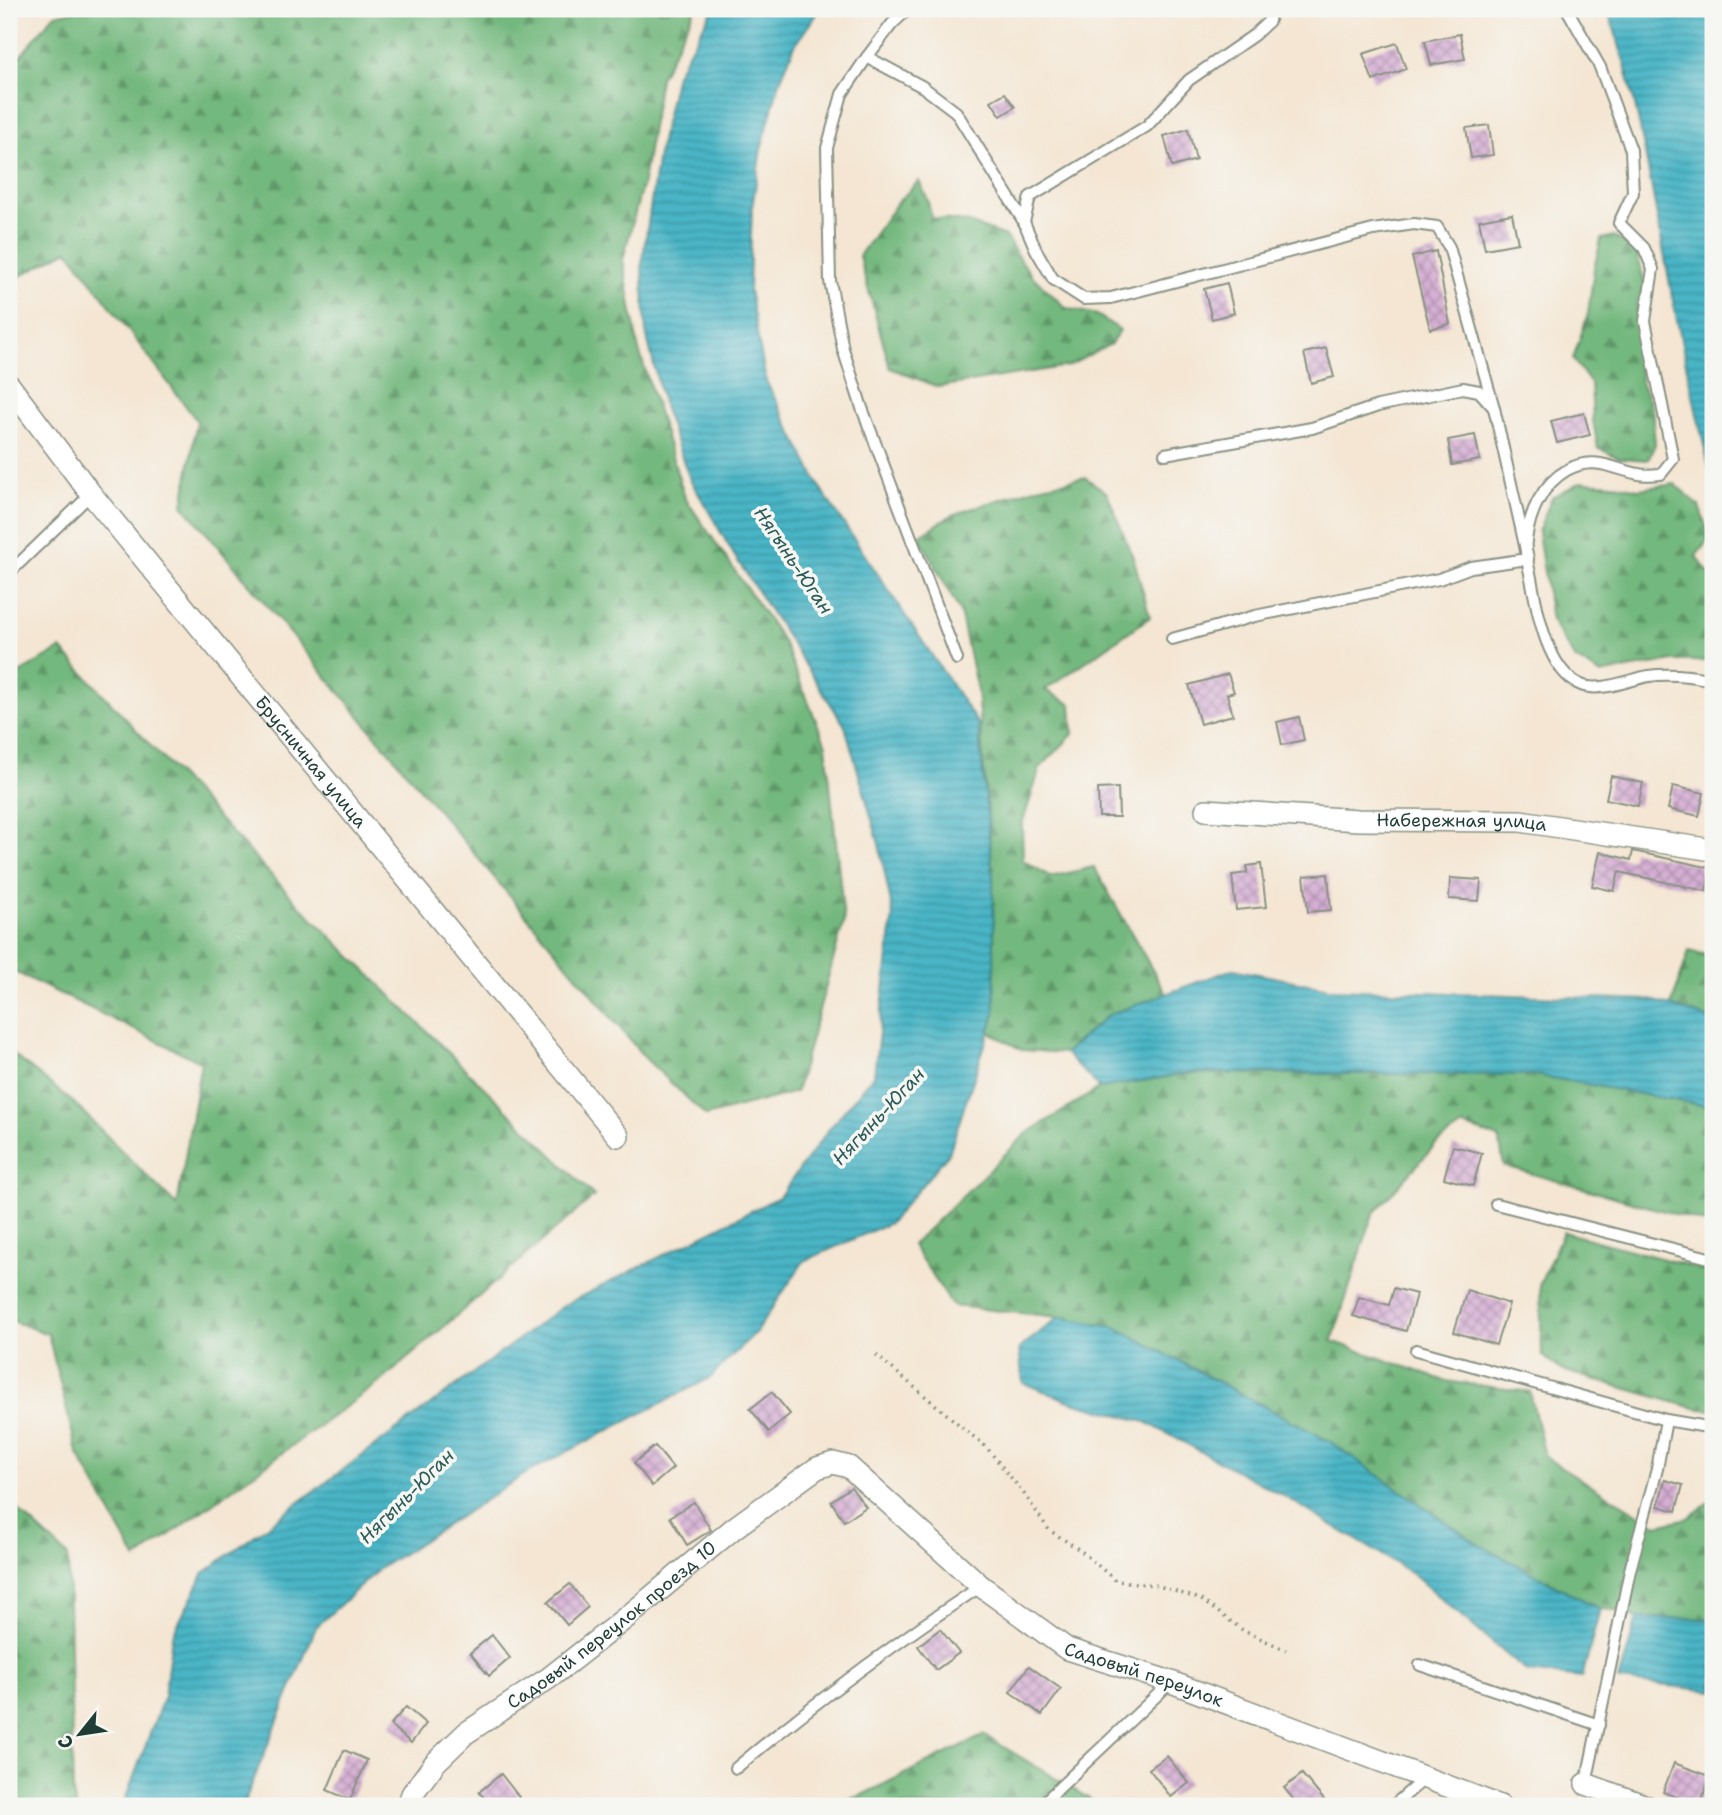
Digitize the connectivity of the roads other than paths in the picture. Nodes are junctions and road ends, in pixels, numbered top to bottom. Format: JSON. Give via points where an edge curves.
{"nodes":[{"id":1,"x":908,"y":9,"type":"edge"},
{"id":2,"x":1271,"y":9,"type":"edge"},
{"id":3,"x":1567,"y":9,"type":"edge"},
{"id":4,"x":867,"y":57,"type":"junction"},
{"id":5,"x":1024,"y":222,"type":"junction"},
{"id":6,"x":9,"y":385,"type":"edge"},
{"id":7,"x":1494,"y":408,"type":"junction"},
{"id":8,"x":1165,"y":454,"type":"dead end"},
{"id":9,"x":91,"y":494,"type":"junction"},
{"id":10,"x":1528,"y":559,"type":"junction"},
{"id":11,"x":9,"y":573,"type":"edge"},
{"id":12,"x":1172,"y":639,"type":"dead end"},
{"id":13,"x":957,"y":659,"type":"dead end"},
{"id":14,"x":1713,"y":680,"type":"edge"},
{"id":15,"x":1206,"y":810,"type":"dead end"},
{"id":16,"x":1713,"y":850,"type":"edge"},
{"id":17,"x":618,"y":1136,"type":"dead end"},
{"id":18,"x":1496,"y":1204,"type":"dead end"},
{"id":19,"x":1713,"y":1258,"type":"edge"},
{"id":20,"x":1416,"y":1350,"type":"dead end"},
{"id":21,"x":1666,"y":1420,"type":"junction"},
{"id":22,"x":1713,"y":1428,"type":"edge"},
{"id":23,"x":833,"y":1463,"type":"joint"},
{"id":24,"x":981,"y":1587,"type":"junction"},
{"id":25,"x":1420,"y":1665,"type":"dead end"},
{"id":26,"x":1171,"y":1682,"type":"junction"},
{"id":27,"x":1599,"y":1725,"type":"junction"},
{"id":28,"x":736,"y":1768,"type":"dead end"},
{"id":29,"x":1426,"y":1777,"type":"junction"},
{"id":30,"x":1586,"y":1784,"type":"joint"},
{"id":31,"x":408,"y":1806,"type":"edge"},
{"id":32,"x":1040,"y":1806,"type":"edge"},
{"id":33,"x":1393,"y":1806,"type":"edge"},
{"id":34,"x":1500,"y":1806,"type":"edge"},
{"id":35,"x":1646,"y":1806,"type":"edge"}],
"edges":[{"from":1,"to":4,"type":"lane"},
{"from":2,"to":5,"type":"lane","via":[[1269,21],[1189,80],[1147,126],[1030,197]]},
{"from":3,"to":10,"type":"lane","via":[[1600,67],[1631,150],[1633,193],[1619,223],[1644,248],[1653,269],[1645,321],[1673,458],[1661,474],[1642,475],[1593,462],[1568,470],[1546,487],[1532,513],[1525,544]]},
{"from":4,"to":5,"type":"lane","via":[[923,87],[956,112]]},
{"from":4,"to":13,"type":"lane","via":[[842,94],[827,148],[830,281],[843,349],[862,408]]},
{"from":5,"to":7,"type":"lane","via":[[1053,279],[1084,299],[1111,298],[1373,229],[1414,224],[1437,227],[1449,247]]},
{"from":6,"to":9,"type":"street","name":"Брусничная улица"},
{"from":7,"to":8,"type":"lane","via":[[1479,391],[1463,388],[1312,428]]},
{"from":7,"to":10,"type":"lane"},
{"from":9,"to":11,"type":"lane"},
{"from":9,"to":17,"type":"street","name":"Брусничная улица"},
{"from":10,"to":12,"type":"lane","via":[[1471,567],[1439,579],[1255,616]]},
{"from":10,"to":14,"type":"lane","via":[[1538,619],[1550,651],[1560,669],[1582,686],[1607,686],[1652,675]]},
{"from":15,"to":16,"type":"street","name":"Набережная улица","via":[[1358,820],[1520,821]]},
{"from":18,"to":19,"type":"lane"},
{"from":20,"to":21,"type":"lane"},
{"from":21,"to":22,"type":"lane"},
{"from":21,"to":27,"type":"lane"},
{"from":23,"to":24,"type":"street","name":"Садовый переулок","via":[[849,1467]]},
{"from":23,"to":31,"type":"street","name":"Садовый переулок проезд 10","via":[[817,1468],[734,1528],[550,1678],[466,1733],[435,1763]]},
{"from":24,"to":26,"type":"street","name":"Садовый переулок","via":[[1067,1649]]},
{"from":24,"to":28,"type":"lane","via":[[903,1637]]},
{"from":25,"to":27,"type":"lane"},
{"from":26,"to":29,"type":"street","name":"Садовый переулок"},
{"from":26,"to":32,"type":"lane"},
{"from":27,"to":30,"type":"lane"},
{"from":29,"to":33,"type":"lane"},
{"from":29,"to":34,"type":"street","name":"Садовый переулок"},
{"from":30,"to":35,"type":"street"}]}
